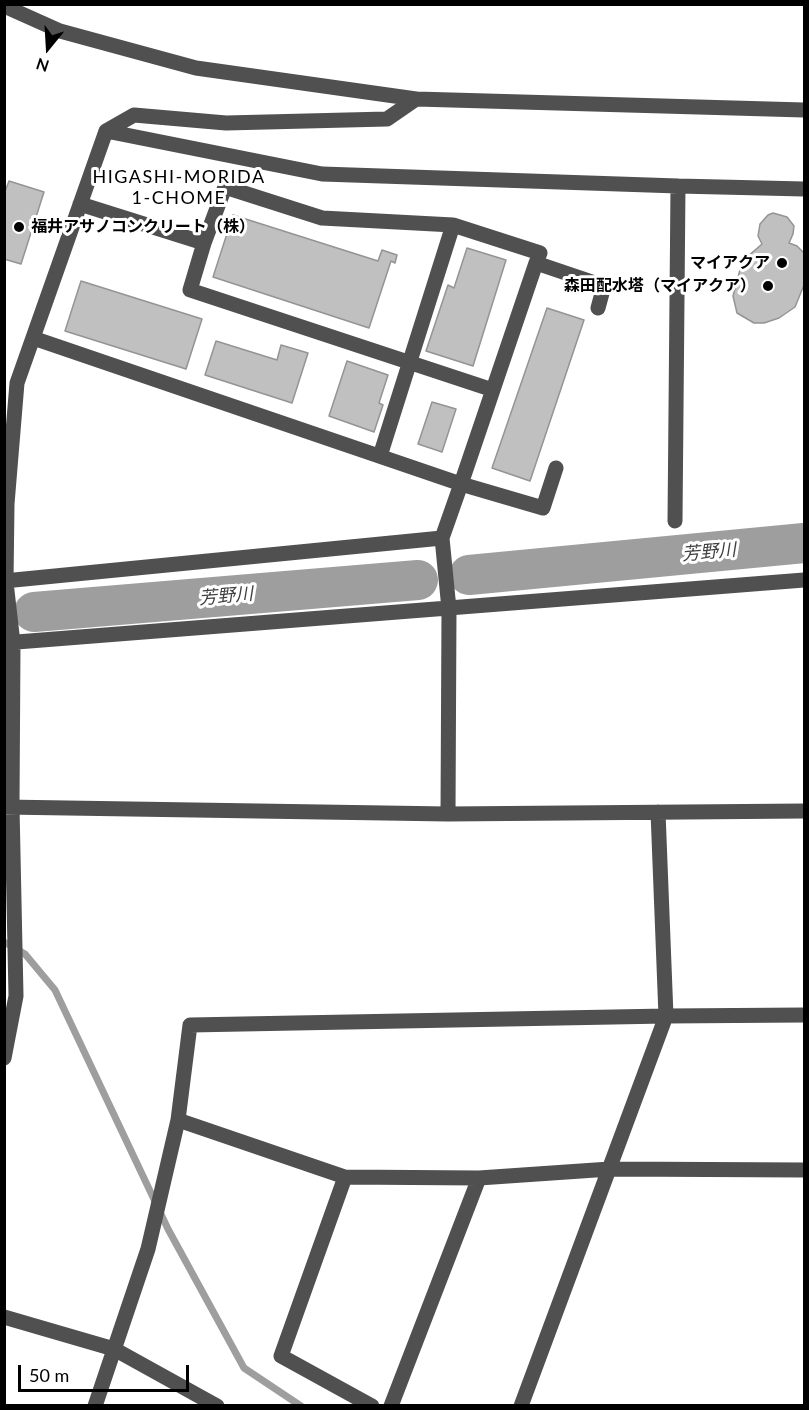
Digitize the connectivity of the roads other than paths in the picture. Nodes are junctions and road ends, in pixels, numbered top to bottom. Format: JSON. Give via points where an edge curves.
{"nodes":[{"id":1,"x":4,"y":6,"type":"edge"},
{"id":2,"x":416,"y":99,"type":"junction"},
{"id":3,"x":804,"y":110,"type":"edge"},
{"id":4,"x":106,"y":131,"type":"junction"},
{"id":5,"x":678,"y":186,"type":"junction"},
{"id":6,"x":804,"y":189,"type":"edge"},
{"id":7,"x":80,"y":204,"type":"junction"},
{"id":8,"x":453,"y":225,"type":"junction"},
{"id":9,"x":204,"y":243,"type":"junction"},
{"id":10,"x":536,"y":263,"type":"junction"},
{"id":11,"x":598,"y":308,"type":"dead end"},
{"id":12,"x":33,"y":338,"type":"junction"},
{"id":13,"x":409,"y":364,"type":"junction"},
{"id":14,"x":11,"y":381,"type":"edge"},
{"id":15,"x":493,"y":390,"type":"junction"},
{"id":16,"x":380,"y":456,"type":"junction"},
{"id":17,"x":556,"y":468,"type":"dead end"},
{"id":18,"x":461,"y":484,"type":"junction"},
{"id":19,"x":675,"y":521,"type":"dead end"},
{"id":20,"x":442,"y":538,"type":"junction"},
{"id":21,"x":804,"y":580,"type":"edge"},
{"id":22,"x":5,"y":581,"type":"edge"},
{"id":23,"x":449,"y":609,"type":"junction"},
{"id":24,"x":9,"y":643,"type":"edge"},
{"id":25,"x":8,"y":807,"type":"edge"},
{"id":26,"x":804,"y":811,"type":"edge"},
{"id":27,"x":658,"y":812,"type":"junction"},
{"id":28,"x":448,"y":814,"type":"junction"},
{"id":29,"x":666,"y":1016,"type":"junction"},
{"id":30,"x":804,"y":1016,"type":"edge"},
{"id":31,"x":4,"y":1058,"type":"edge"},
{"id":32,"x":178,"y":1120,"type":"junction"},
{"id":33,"x":610,"y":1169,"type":"junction"},
{"id":34,"x":804,"y":1170,"type":"edge"},
{"id":35,"x":345,"y":1177,"type":"junction"},
{"id":36,"x":478,"y":1178,"type":"junction"},
{"id":37,"x":4,"y":1317,"type":"edge"},
{"id":38,"x":114,"y":1349,"type":"junction"},
{"id":39,"x":95,"y":1406,"type":"edge"},
{"id":40,"x":217,"y":1406,"type":"edge"},
{"id":41,"x":372,"y":1406,"type":"edge"},
{"id":42,"x":390,"y":1406,"type":"edge"},
{"id":43,"x":521,"y":1406,"type":"edge"}],
"edges":[{"from":1,"to":2,"type":"street","via":[[60,31],[196,68]]},
{"from":2,"to":3,"type":"street"},
{"from":2,"to":4,"type":"street","via":[[387,119],[226,123],[134,115]]},
{"from":4,"to":5,"type":"street","via":[[322,174]]},
{"from":4,"to":7,"type":"street"},
{"from":5,"to":6,"type":"street"},
{"from":5,"to":19,"type":"street"},
{"from":7,"to":9,"type":"street"},
{"from":7,"to":12,"type":"street"},
{"from":8,"to":9,"type":"street","via":[[322,218],[225,187]]},
{"from":8,"to":10,"type":"street","via":[[540,253]]},
{"from":8,"to":13,"type":"street"},
{"from":9,"to":13,"type":"street","via":[[190,290]]},
{"from":10,"to":11,"type":"street","via":[[604,286]]},
{"from":10,"to":15,"type":"street"},
{"from":12,"to":14,"type":"street"},
{"from":12,"to":16,"type":"street"},
{"from":13,"to":15,"type":"street"},
{"from":13,"to":16,"type":"street"},
{"from":14,"to":22,"type":"street"},
{"from":15,"to":18,"type":"street"},
{"from":16,"to":18,"type":"street"},
{"from":17,"to":18,"type":"street","via":[[543,508]]},
{"from":18,"to":20,"type":"street"},
{"from":20,"to":22,"type":"street"},
{"from":20,"to":23,"type":"street"},
{"from":21,"to":23,"type":"street"},
{"from":22,"to":24,"type":"street"},
{"from":23,"to":24,"type":"street"},
{"from":23,"to":28,"type":"street"},
{"from":24,"to":25,"type":"street"},
{"from":25,"to":28,"type":"street"},
{"from":25,"to":31,"type":"street","via":[[16,996]]},
{"from":26,"to":27,"type":"street"},
{"from":27,"to":28,"type":"street"},
{"from":27,"to":29,"type":"street"},
{"from":29,"to":30,"type":"street"},
{"from":29,"to":32,"type":"street","via":[[190,1025]]},
{"from":29,"to":33,"type":"street"},
{"from":32,"to":35,"type":"street"},
{"from":32,"to":38,"type":"street","via":[[148,1249]]},
{"from":33,"to":34,"type":"street"},
{"from":33,"to":36,"type":"street"},
{"from":33,"to":43,"type":"street"},
{"from":35,"to":36,"type":"street"},
{"from":35,"to":41,"type":"street","via":[[281,1356]]},
{"from":36,"to":42,"type":"street"},
{"from":37,"to":38,"type":"street"},
{"from":38,"to":39,"type":"street"},
{"from":38,"to":40,"type":"street"}]}
